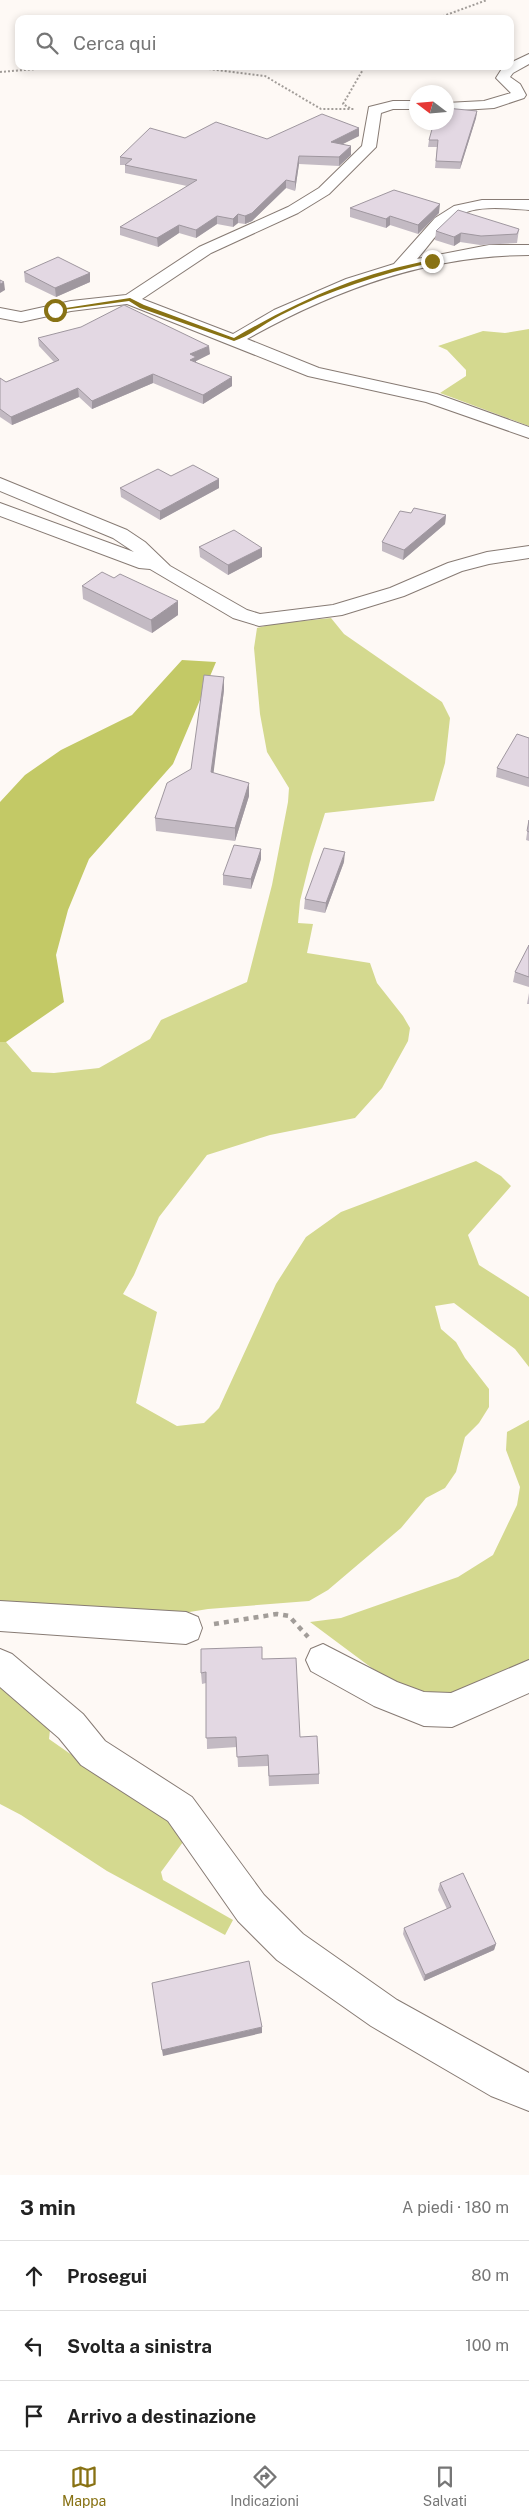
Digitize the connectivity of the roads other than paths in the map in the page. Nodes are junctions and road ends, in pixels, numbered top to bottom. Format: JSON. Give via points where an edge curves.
{"nodes":[{"id":1,"x":529,"y":58,"type":"edge"},
{"id":2,"x":514,"y":67,"type":"edge"},
{"id":3,"x":508,"y":70,"type":"edge"},
{"id":4,"x":409,"y":106,"type":"edge"},
{"id":5,"x":454,"y":107,"type":"edge"},
{"id":6,"x":529,"y":205,"type":"edge"},
{"id":7,"x":529,"y":250,"type":"edge"},
{"id":8,"x":400,"y":267,"type":"junction"},
{"id":9,"x":130,"y":299,"type":"junction"},
{"id":10,"x":0,"y":313,"type":"edge"},
{"id":11,"x":21,"y":317,"type":"junction"},
{"id":12,"x":0,"y":327,"type":"edge"},
{"id":13,"x":234,"y":340,"type":"junction"},
{"id":14,"x":529,"y":433,"type":"edge"},
{"id":15,"x":0,"y":484,"type":"edge"},
{"id":16,"x":0,"y":509,"type":"edge"},
{"id":17,"x":529,"y":552,"type":"edge"},
{"id":18,"x":163,"y":570,"type":"junction"},
{"id":19,"x":0,"y":1616,"type":"edge"},
{"id":20,"x":186,"y":1628,"type":"road end"},
{"id":21,"x":323,"y":1660,"type":"road end"},
{"id":22,"x":0,"y":1665,"type":"edge"},
{"id":23,"x":529,"y":1676,"type":"edge"},
{"id":24,"x":529,"y":2092,"type":"edge"}],
"edges":[{"from":1,"to":2,"type":"street"},
{"from":3,"to":5,"type":"street","via":[[503,78],[515,87],[519,95],[512,100]]},
{"from":4,"to":9,"type":"street","via":[[393,105],[374,110],[368,147],[310,201],[206,250]]},
{"from":6,"to":8,"type":"street","via":[[456,209],[441,220],[418,252]]},
{"from":7,"to":8,"type":"street","via":[[489,250]]},
{"from":8,"to":13,"type":"street","via":[[352,282],[280,314]]},
{"from":9,"to":11,"type":"street","via":[[71,306]]},
{"from":9,"to":13,"type":"street"},
{"from":10,"to":11,"type":"street"},
{"from":11,"to":12,"type":"street","via":[[8,326]]},
{"from":13,"to":14,"type":"street","via":[[314,372],[431,398]]},
{"from":15,"to":18,"type":"street","via":[[120,534]]},
{"from":16,"to":18,"type":"street"},
{"from":17,"to":18,"type":"street","via":[[455,567],[397,592],[335,610],[259,620],[240,614]]},
{"from":19,"to":20,"type":"street"},
{"from":21,"to":23,"type":"street","via":[[386,1694],[424,1709],[452,1710]]},
{"from":22,"to":24,"type":"street","via":[[71,1726],[93,1753],[180,1809],[251,1908],[290,1947],[384,2013],[505,2082]]}]}
